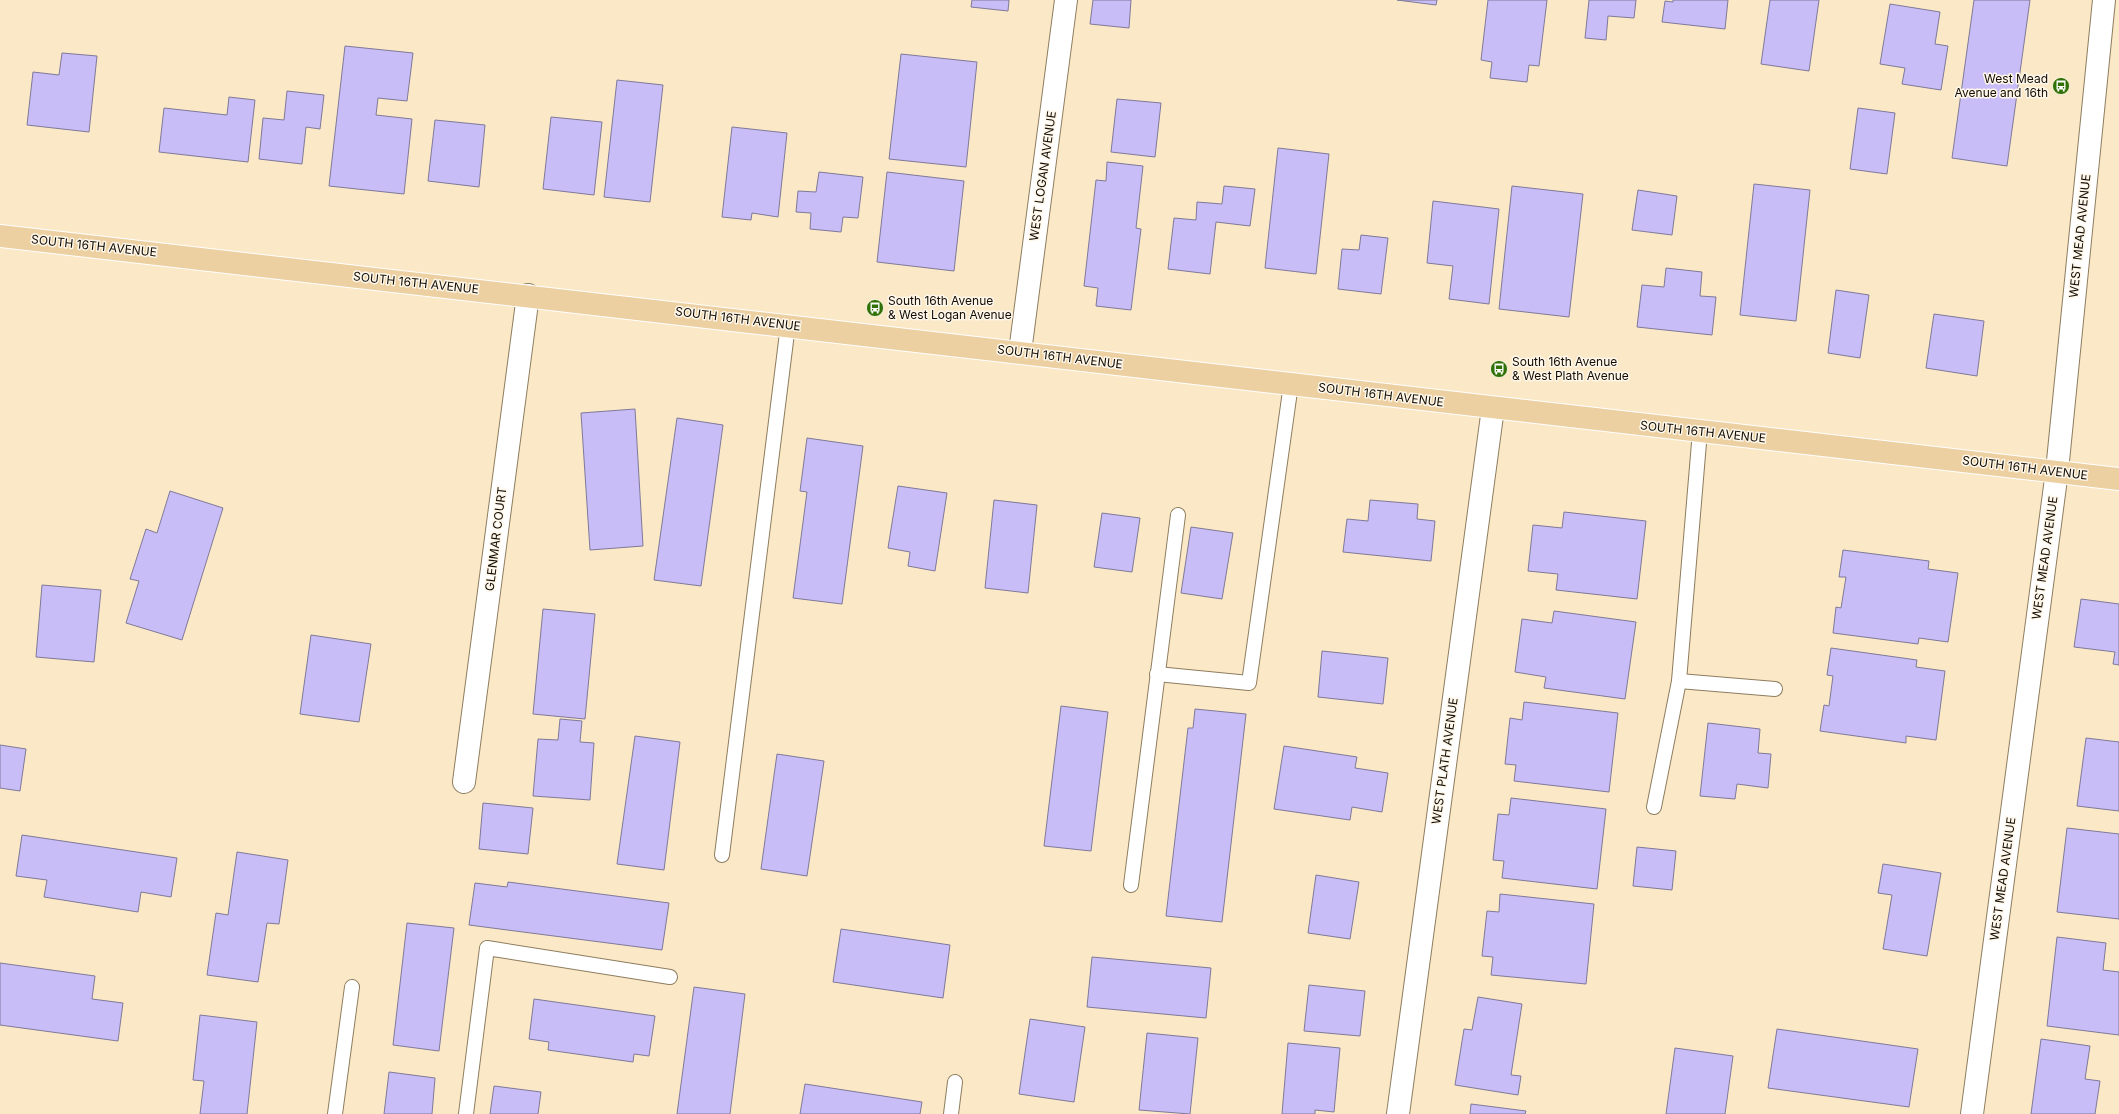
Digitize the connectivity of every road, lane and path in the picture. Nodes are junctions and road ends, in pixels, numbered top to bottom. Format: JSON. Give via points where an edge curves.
{"nodes":[{"id":1,"x":1066,"y":0,"type":"edge"},
{"id":2,"x":2104,"y":0,"type":"edge"},
{"id":3,"x":0,"y":236,"type":"edge"},
{"id":4,"x":528,"y":295,"type":"junction"},
{"id":5,"x":788,"y":325,"type":"junction"},
{"id":6,"x":1020,"y":352,"type":"junction"},
{"id":7,"x":1291,"y":384,"type":"junction"},
{"id":8,"x":1493,"y":408,"type":"junction"},
{"id":9,"x":1700,"y":431,"type":"junction"},
{"id":10,"x":2057,"y":471,"type":"junction"},
{"id":11,"x":2119,"y":479,"type":"edge"},
{"id":12,"x":1178,"y":515,"type":"dead end"},
{"id":13,"x":1157,"y":674,"type":"junction"},
{"id":14,"x":1679,"y":681,"type":"junction"},
{"id":15,"x":1775,"y":689,"type":"dead end"},
{"id":16,"x":464,"y":782,"type":"dead end"},
{"id":17,"x":1654,"y":807,"type":"dead end"},
{"id":18,"x":722,"y":855,"type":"dead end"},
{"id":19,"x":1131,"y":885,"type":"dead end"},
{"id":20,"x":670,"y":977,"type":"dead end"},
{"id":21,"x":352,"y":987,"type":"dead end"},
{"id":22,"x":955,"y":1082,"type":"dead end"},
{"id":23,"x":335,"y":1114,"type":"edge"},
{"id":24,"x":466,"y":1114,"type":"edge"},
{"id":25,"x":951,"y":1114,"type":"edge"},
{"id":26,"x":1398,"y":1114,"type":"edge"},
{"id":27,"x":1972,"y":1114,"type":"edge"}],
"edges":[{"from":1,"to":6,"type":"street","name":"WEST LOGAN AVENUE"},
{"from":2,"to":10,"type":"street","name":"WEST MEAD AVENUE"},
{"from":3,"to":4,"type":"main road","name":"SOUTH 16TH AVENUE"},
{"from":4,"to":5,"type":"main road","name":"SOUTH 16TH AVENUE"},
{"from":4,"to":16,"type":"street","name":"GLENMAR COURT"},
{"from":5,"to":6,"type":"main road","name":"SOUTH 16TH AVENUE"},
{"from":5,"to":18,"type":"lane"},
{"from":6,"to":7,"type":"main road","name":"SOUTH 16TH AVENUE"},
{"from":7,"to":8,"type":"main road","name":"SOUTH 16TH AVENUE"},
{"from":7,"to":13,"type":"lane","via":[[1249,683]]},
{"from":8,"to":9,"type":"main road","name":"SOUTH 16TH AVENUE"},
{"from":8,"to":26,"type":"street","name":"WEST PLATH AVENUE"},
{"from":9,"to":10,"type":"main road","name":"SOUTH 16TH AVENUE"},
{"from":9,"to":14,"type":"lane"},
{"from":10,"to":11,"type":"main road","name":"SOUTH 16TH AVENUE"},
{"from":10,"to":27,"type":"street","name":"WEST MEAD AVENUE"},
{"from":12,"to":13,"type":"lane"},
{"from":13,"to":19,"type":"lane"},
{"from":14,"to":15,"type":"lane"},
{"from":14,"to":17,"type":"lane"},
{"from":20,"to":24,"type":"lane","via":[[487,948]]},
{"from":21,"to":23,"type":"lane"},
{"from":22,"to":25,"type":"lane"}]}
